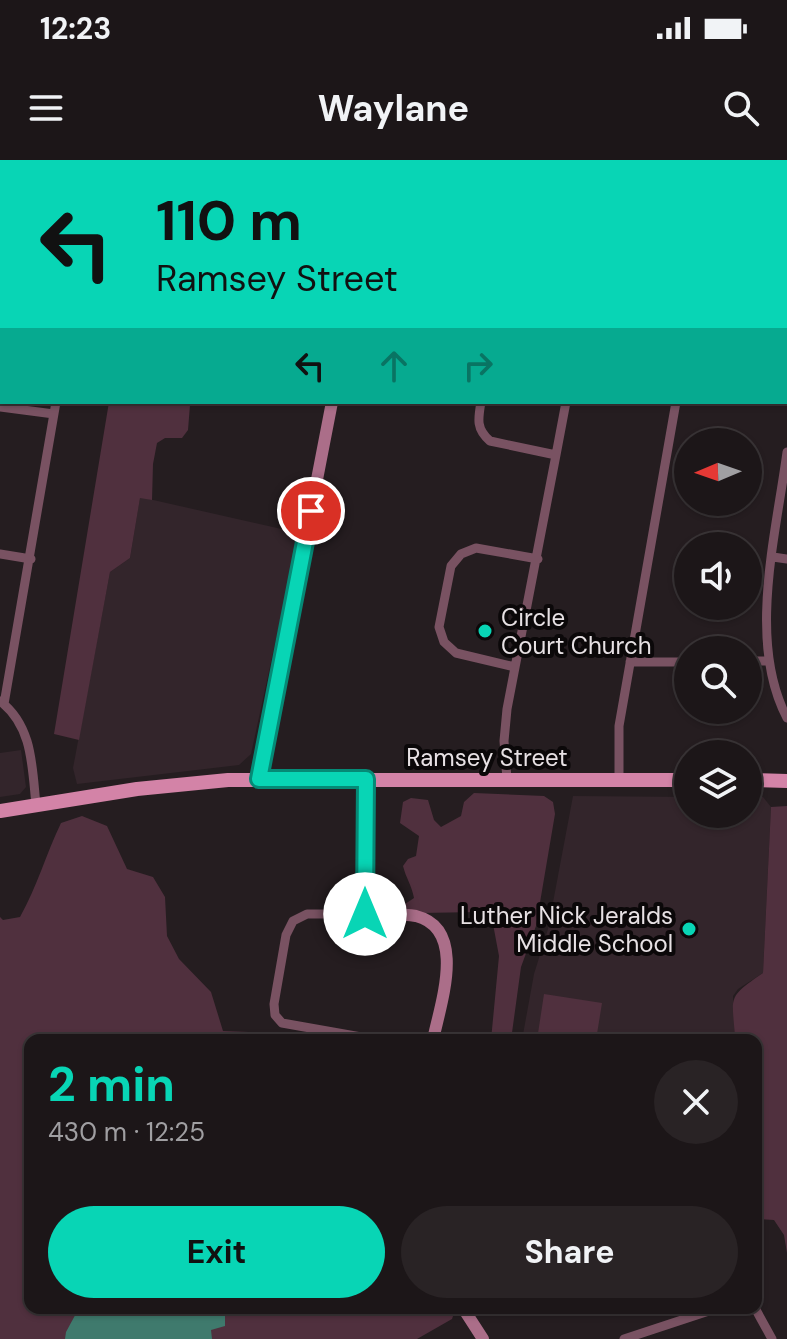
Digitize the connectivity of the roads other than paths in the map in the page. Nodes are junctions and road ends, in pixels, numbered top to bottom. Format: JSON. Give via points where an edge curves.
{"nodes":[{"id":1,"x":56,"y":404,"type":"edge"},
{"id":2,"x":332,"y":404,"type":"edge"},
{"id":3,"x":481,"y":404,"type":"edge"},
{"id":4,"x":566,"y":404,"type":"edge"},
{"id":5,"x":676,"y":404,"type":"edge"},
{"id":6,"x":0,"y":407,"type":"edge"},
{"id":7,"x":54,"y":414,"type":"junction"},
{"id":8,"x":787,"y":452,"type":"edge"},
{"id":9,"x":556,"y":455,"type":"junction"},
{"id":10,"x":0,"y":554,"type":"edge"},
{"id":11,"x":773,"y":557,"type":"junction"},
{"id":12,"x":31,"y":559,"type":"junction"},
{"id":13,"x":538,"y":559,"type":"junction"},
{"id":14,"x":787,"y":559,"type":"edge"},
{"id":15,"x":762,"y":661,"type":"edge"},
{"id":16,"x":767,"y":661,"type":"junction"},
{"id":17,"x":630,"y":662,"type":"junction"},
{"id":18,"x":674,"y":662,"type":"edge"},
{"id":19,"x":515,"y":667,"type":"junction"},
{"id":20,"x":2,"y":703,"type":"edge"},
{"id":21,"x":787,"y":718,"type":"edge"},
{"id":22,"x":259,"y":779,"type":"junction"},
{"id":23,"x":366,"y":779,"type":"junction"},
{"id":24,"x":507,"y":779,"type":"junction"},
{"id":25,"x":619,"y":780,"type":"junction"},
{"id":26,"x":674,"y":780,"type":"edge"},
{"id":27,"x":762,"y":780,"type":"edge"},
{"id":28,"x":787,"y":781,"type":"edge"},
{"id":29,"x":36,"y":805,"type":"junction"},
{"id":30,"x":0,"y":811,"type":"edge"},
{"id":31,"x":365,"y":914,"type":"junction"},
{"id":32,"x":342,"y":1034,"type":"edge"},
{"id":33,"x":434,"y":1034,"type":"edge"},
{"id":34,"x":467,"y":1314,"type":"edge"},
{"id":35,"x":700,"y":1314,"type":"edge"},
{"id":36,"x":758,"y":1314,"type":"edge"},
{"id":37,"x":483,"y":1339,"type":"edge"},
{"id":38,"x":624,"y":1339,"type":"edge"},
{"id":39,"x":772,"y":1339,"type":"edge"}],
"edges":[{"from":1,"to":7,"type":"street"},
{"from":2,"to":22,"type":"street"},
{"from":3,"to":9,"type":"street","via":[[478,423],[490,441]]},
{"from":4,"to":9,"type":"street"},
{"from":5,"to":17,"type":"street"},
{"from":6,"to":7,"type":"street"},
{"from":7,"to":12,"type":"street"},
{"from":8,"to":11,"type":"street"},
{"from":9,"to":13,"type":"street"},
{"from":10,"to":12,"type":"street"},
{"from":11,"to":14,"type":"street"},
{"from":11,"to":16,"type":"street"},
{"from":12,"to":20,"type":"street"},
{"from":13,"to":19,"type":"street"},
{"from":13,"to":19,"type":"street","via":[[470,549],[451,566],[439,627],[444,642],[456,653]]},
{"from":15,"to":16,"type":"street"},
{"from":16,"to":21,"type":"street"},
{"from":17,"to":18,"type":"street"},
{"from":17,"to":25,"type":"street","via":[[619,726]]},
{"from":19,"to":24,"type":"street","via":[[504,725]]},
{"from":20,"to":29,"type":"street","via":[[17,717],[28,742]]},
{"from":22,"to":23,"type":"main road","name":"Ramsey Street"},
{"from":22,"to":29,"type":"main road","name":"Ramsey Street"},
{"from":23,"to":24,"type":"main road","name":"Ramsey Street"},
{"from":23,"to":31,"type":"street"},
{"from":24,"to":25,"type":"main road","name":"Ramsey Street"},
{"from":25,"to":26,"type":"main road","name":"Ramsey Street"},
{"from":27,"to":28,"type":"main road"},
{"from":29,"to":30,"type":"main road","name":"Ramsey Street"},
{"from":31,"to":32,"type":"street","via":[[307,914],[293,921],[286,935],[274,1009],[278,1020]]},
{"from":31,"to":33,"type":"street","via":[[418,917],[443,937],[447,964]]},
{"from":34,"to":37,"type":"street"},
{"from":35,"to":38,"type":"street"},
{"from":36,"to":39,"type":"street"}]}
